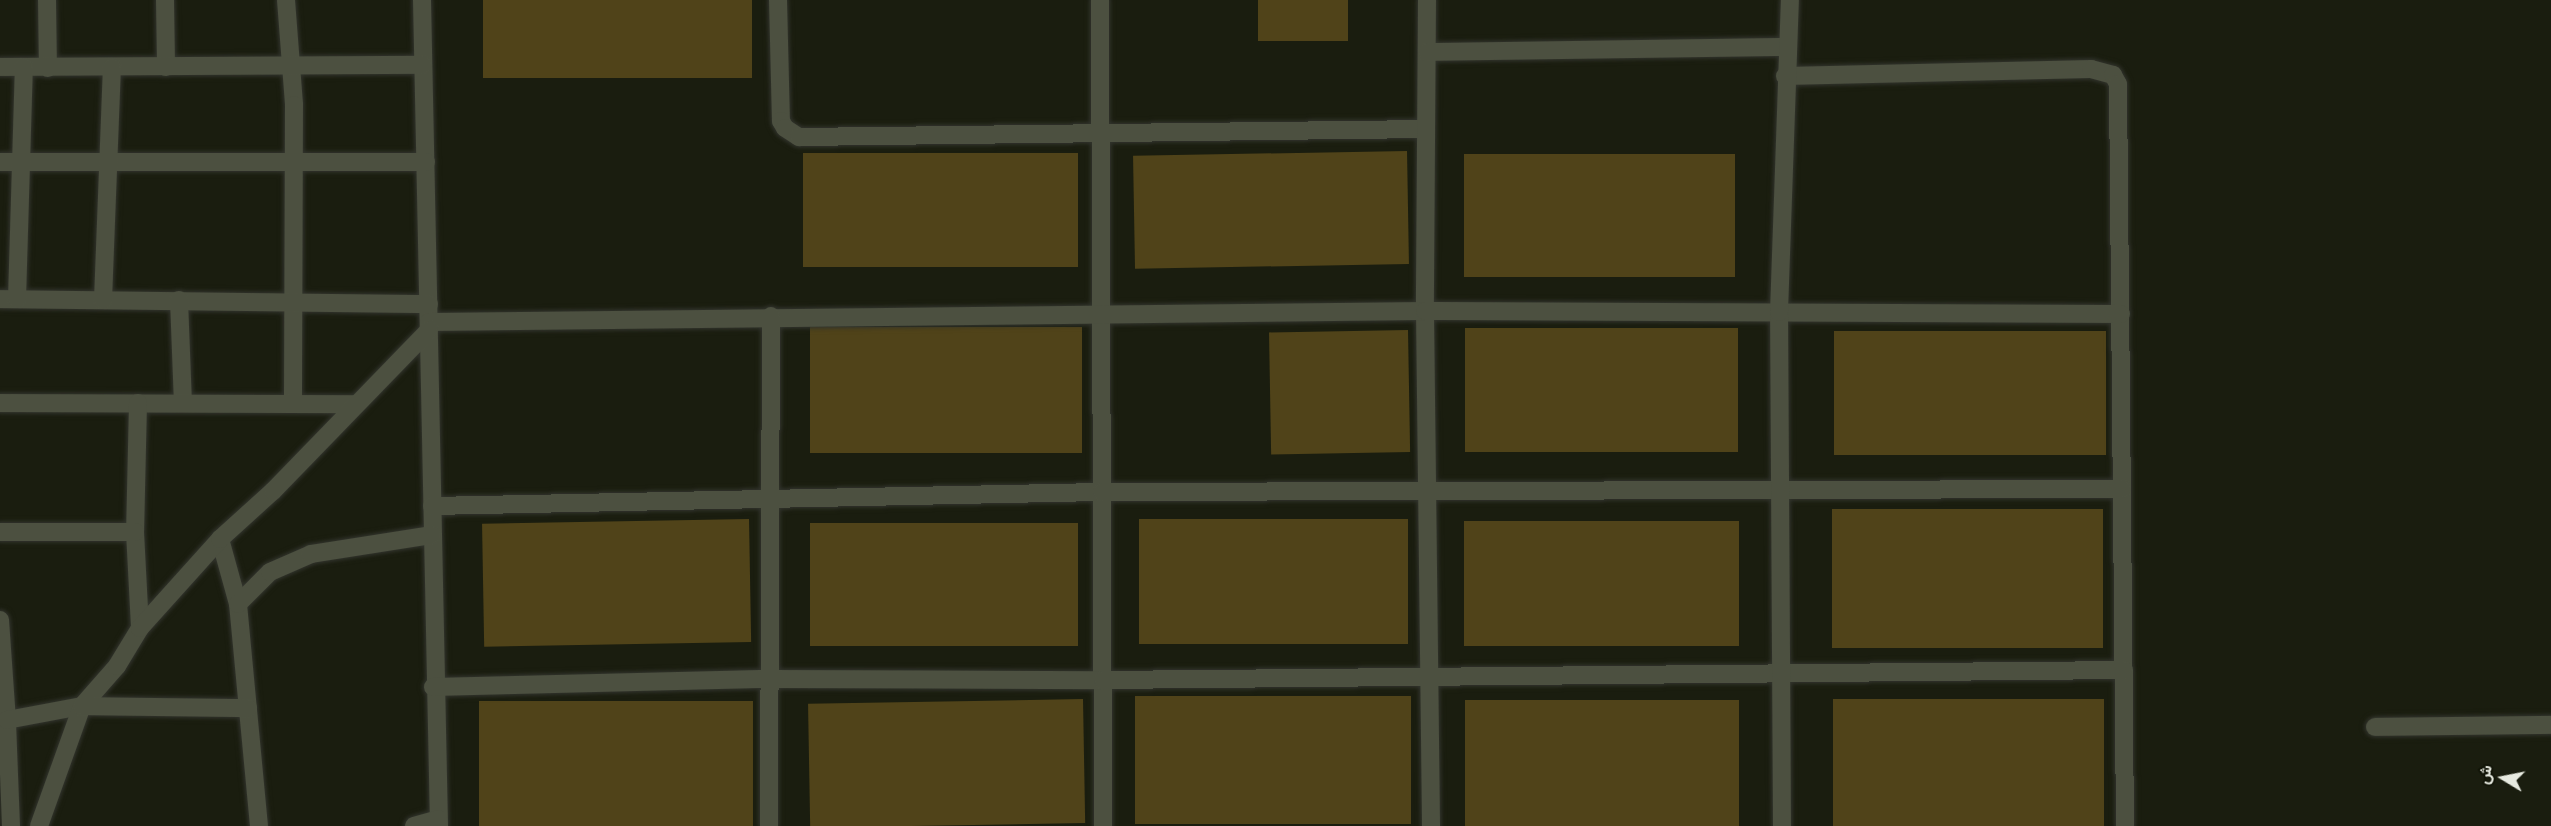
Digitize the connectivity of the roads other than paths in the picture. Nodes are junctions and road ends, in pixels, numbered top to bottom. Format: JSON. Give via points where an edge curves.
{"nodes":[{"id":1,"x":47,"y":0,"type":"edge"},
{"id":2,"x":165,"y":0,"type":"edge"},
{"id":3,"x":286,"y":0,"type":"edge"},
{"id":4,"x":422,"y":0,"type":"edge"},
{"id":5,"x":778,"y":0,"type":"edge"},
{"id":6,"x":1100,"y":0,"type":"edge"},
{"id":7,"x":1426,"y":0,"type":"edge"},
{"id":8,"x":1790,"y":0,"type":"edge"},
{"id":9,"x":1787,"y":47,"type":"junction"},
{"id":10,"x":1427,"y":52,"type":"junction"},
{"id":11,"x":291,"y":65,"type":"junction"},
{"id":12,"x":423,"y":65,"type":"junction"},
{"id":13,"x":0,"y":67,"type":"edge"},
{"id":14,"x":112,"y":67,"type":"junction"},
{"id":15,"x":166,"y":67,"type":"junction"},
{"id":16,"x":24,"y":68,"type":"junction"},
{"id":17,"x":48,"y":68,"type":"junction"},
{"id":18,"x":1785,"y":76,"type":"junction"},
{"id":19,"x":1426,"y":129,"type":"junction"},
{"id":20,"x":1100,"y":133,"type":"junction"},
{"id":21,"x":0,"y":162,"type":"edge"},
{"id":22,"x":21,"y":162,"type":"junction"},
{"id":23,"x":108,"y":162,"type":"junction"},
{"id":24,"x":426,"y":162,"type":"junction"},
{"id":25,"x":294,"y":164,"type":"junction"},
{"id":26,"x":8,"y":299,"type":"edge"},
{"id":27,"x":103,"y":300,"type":"junction"},
{"id":28,"x":179,"y":300,"type":"junction"},
{"id":29,"x":295,"y":301,"type":"junction"},
{"id":30,"x":1425,"y":311,"type":"junction"},
{"id":31,"x":1779,"y":312,"type":"junction"},
{"id":32,"x":2121,"y":314,"type":"junction"},
{"id":33,"x":1100,"y":315,"type":"junction"},
{"id":34,"x":771,"y":316,"type":"junction"},
{"id":35,"x":429,"y":319,"type":"junction"},
{"id":36,"x":0,"y":403,"type":"edge"},
{"id":37,"x":138,"y":403,"type":"junction"},
{"id":38,"x":183,"y":403,"type":"junction"},
{"id":39,"x":293,"y":404,"type":"junction"},
{"id":40,"x":355,"y":404,"type":"junction"},
{"id":41,"x":1779,"y":489,"type":"junction"},
{"id":42,"x":2122,"y":489,"type":"junction"},
{"id":43,"x":1102,"y":492,"type":"junction"},
{"id":44,"x":1427,"y":493,"type":"junction"},
{"id":45,"x":772,"y":496,"type":"junction"},
{"id":46,"x":432,"y":506,"type":"junction"},
{"id":47,"x":0,"y":532,"type":"edge"},
{"id":48,"x":135,"y":532,"type":"junction"},
{"id":49,"x":432,"y":535,"type":"junction"},
{"id":50,"x":220,"y":539,"type":"junction"},
{"id":51,"x":238,"y":604,"type":"junction"},
{"id":52,"x":0,"y":620,"type":"edge"},
{"id":53,"x":140,"y":628,"type":"junction"},
{"id":54,"x":2124,"y":670,"type":"junction"},
{"id":55,"x":1429,"y":674,"type":"junction"},
{"id":56,"x":1781,"y":674,"type":"junction"},
{"id":57,"x":770,"y":679,"type":"junction"},
{"id":58,"x":1103,"y":680,"type":"junction"},
{"id":59,"x":433,"y":687,"type":"junction"},
{"id":60,"x":82,"y":706,"type":"junction"},
{"id":61,"x":248,"y":708,"type":"junction"},
{"id":62,"x":3,"y":720,"type":"edge"},
{"id":63,"x":2551,"y":725,"type":"edge"},
{"id":64,"x":2375,"y":727,"type":"dead end"},
{"id":65,"x":439,"y":822,"type":"edge"},
{"id":66,"x":11,"y":826,"type":"edge"},
{"id":67,"x":39,"y":826,"type":"edge"},
{"id":68,"x":259,"y":826,"type":"edge"},
{"id":69,"x":414,"y":826,"type":"edge"},
{"id":70,"x":769,"y":826,"type":"edge"},
{"id":71,"x":1103,"y":826,"type":"edge"},
{"id":72,"x":1431,"y":826,"type":"edge"},
{"id":73,"x":1782,"y":826,"type":"edge"},
{"id":74,"x":2125,"y":826,"type":"edge"}],
"edges":[{"from":1,"to":17,"type":"street"},
{"from":2,"to":15,"type":"street"},
{"from":3,"to":11,"type":"street"},
{"from":4,"to":12,"type":"street"},
{"from":5,"to":20,"type":"street","via":[[781,121],[792,134],[809,138]]},
{"from":6,"to":20,"type":"street"},
{"from":7,"to":10,"type":"street"},
{"from":8,"to":9,"type":"street"},
{"from":9,"to":10,"type":"street"},
{"from":9,"to":18,"type":"street"},
{"from":10,"to":19,"type":"street"},
{"from":11,"to":12,"type":"street"},
{"from":11,"to":15,"type":"street"},
{"from":11,"to":25,"type":"street"},
{"from":12,"to":24,"type":"street"},
{"from":13,"to":16,"type":"street"},
{"from":14,"to":15,"type":"street"},
{"from":14,"to":17,"type":"street"},
{"from":14,"to":23,"type":"street"},
{"from":16,"to":17,"type":"street"},
{"from":16,"to":22,"type":"street"},
{"from":18,"to":31,"type":"street"},
{"from":18,"to":32,"type":"street","via":[[2091,69],[2112,75],[2120,99]]},
{"from":19,"to":20,"type":"street"},
{"from":19,"to":30,"type":"street"},
{"from":20,"to":33,"type":"street"},
{"from":21,"to":22,"type":"street"},
{"from":22,"to":23,"type":"street"},
{"from":22,"to":26,"type":"street"},
{"from":23,"to":25,"type":"street"},
{"from":23,"to":27,"type":"street"},
{"from":24,"to":25,"type":"street"},
{"from":24,"to":35,"type":"street"},
{"from":25,"to":29,"type":"street"},
{"from":26,"to":27,"type":"street"},
{"from":27,"to":28,"type":"street"},
{"from":28,"to":29,"type":"street"},
{"from":28,"to":38,"type":"street"},
{"from":29,"to":35,"type":"street"},
{"from":29,"to":39,"type":"street"},
{"from":30,"to":31,"type":"street"},
{"from":30,"to":33,"type":"street"},
{"from":30,"to":44,"type":"street"},
{"from":31,"to":32,"type":"street"},
{"from":31,"to":41,"type":"street"},
{"from":32,"to":42,"type":"street"},
{"from":33,"to":34,"type":"street"},
{"from":33,"to":43,"type":"street"},
{"from":34,"to":35,"type":"street"},
{"from":34,"to":45,"type":"street"},
{"from":35,"to":40,"type":"street"},
{"from":35,"to":46,"type":"street"},
{"from":36,"to":37,"type":"street"},
{"from":37,"to":38,"type":"street"},
{"from":37,"to":48,"type":"street"},
{"from":38,"to":39,"type":"street"},
{"from":39,"to":40,"type":"street"},
{"from":40,"to":50,"type":"street","via":[[273,491]]},
{"from":41,"to":42,"type":"street"},
{"from":41,"to":44,"type":"street"},
{"from":41,"to":56,"type":"street"},
{"from":42,"to":54,"type":"street"},
{"from":43,"to":44,"type":"street"},
{"from":43,"to":45,"type":"street"},
{"from":43,"to":58,"type":"street"},
{"from":44,"to":55,"type":"street"},
{"from":45,"to":46,"type":"street"},
{"from":45,"to":57,"type":"street"},
{"from":46,"to":49,"type":"street"},
{"from":47,"to":48,"type":"street"},
{"from":48,"to":53,"type":"street"},
{"from":49,"to":51,"type":"street","via":[[311,554],[270,572]]},
{"from":49,"to":59,"type":"street"},
{"from":50,"to":51,"type":"street"},
{"from":50,"to":53,"type":"street"},
{"from":51,"to":61,"type":"street"},
{"from":52,"to":62,"type":"street"},
{"from":53,"to":60,"type":"street","via":[[117,666]]},
{"from":54,"to":56,"type":"street"},
{"from":54,"to":74,"type":"street"},
{"from":55,"to":56,"type":"street"},
{"from":55,"to":58,"type":"street"},
{"from":55,"to":72,"type":"street"},
{"from":56,"to":73,"type":"street"},
{"from":57,"to":58,"type":"street"},
{"from":57,"to":59,"type":"street"},
{"from":57,"to":70,"type":"street"},
{"from":58,"to":71,"type":"street"},
{"from":59,"to":65,"type":"street"},
{"from":60,"to":61,"type":"street"},
{"from":60,"to":62,"type":"street"},
{"from":60,"to":67,"type":"street"},
{"from":61,"to":68,"type":"street"},
{"from":62,"to":66,"type":"street"},
{"from":63,"to":64,"type":"street"},
{"from":65,"to":69,"type":"street"}]}
